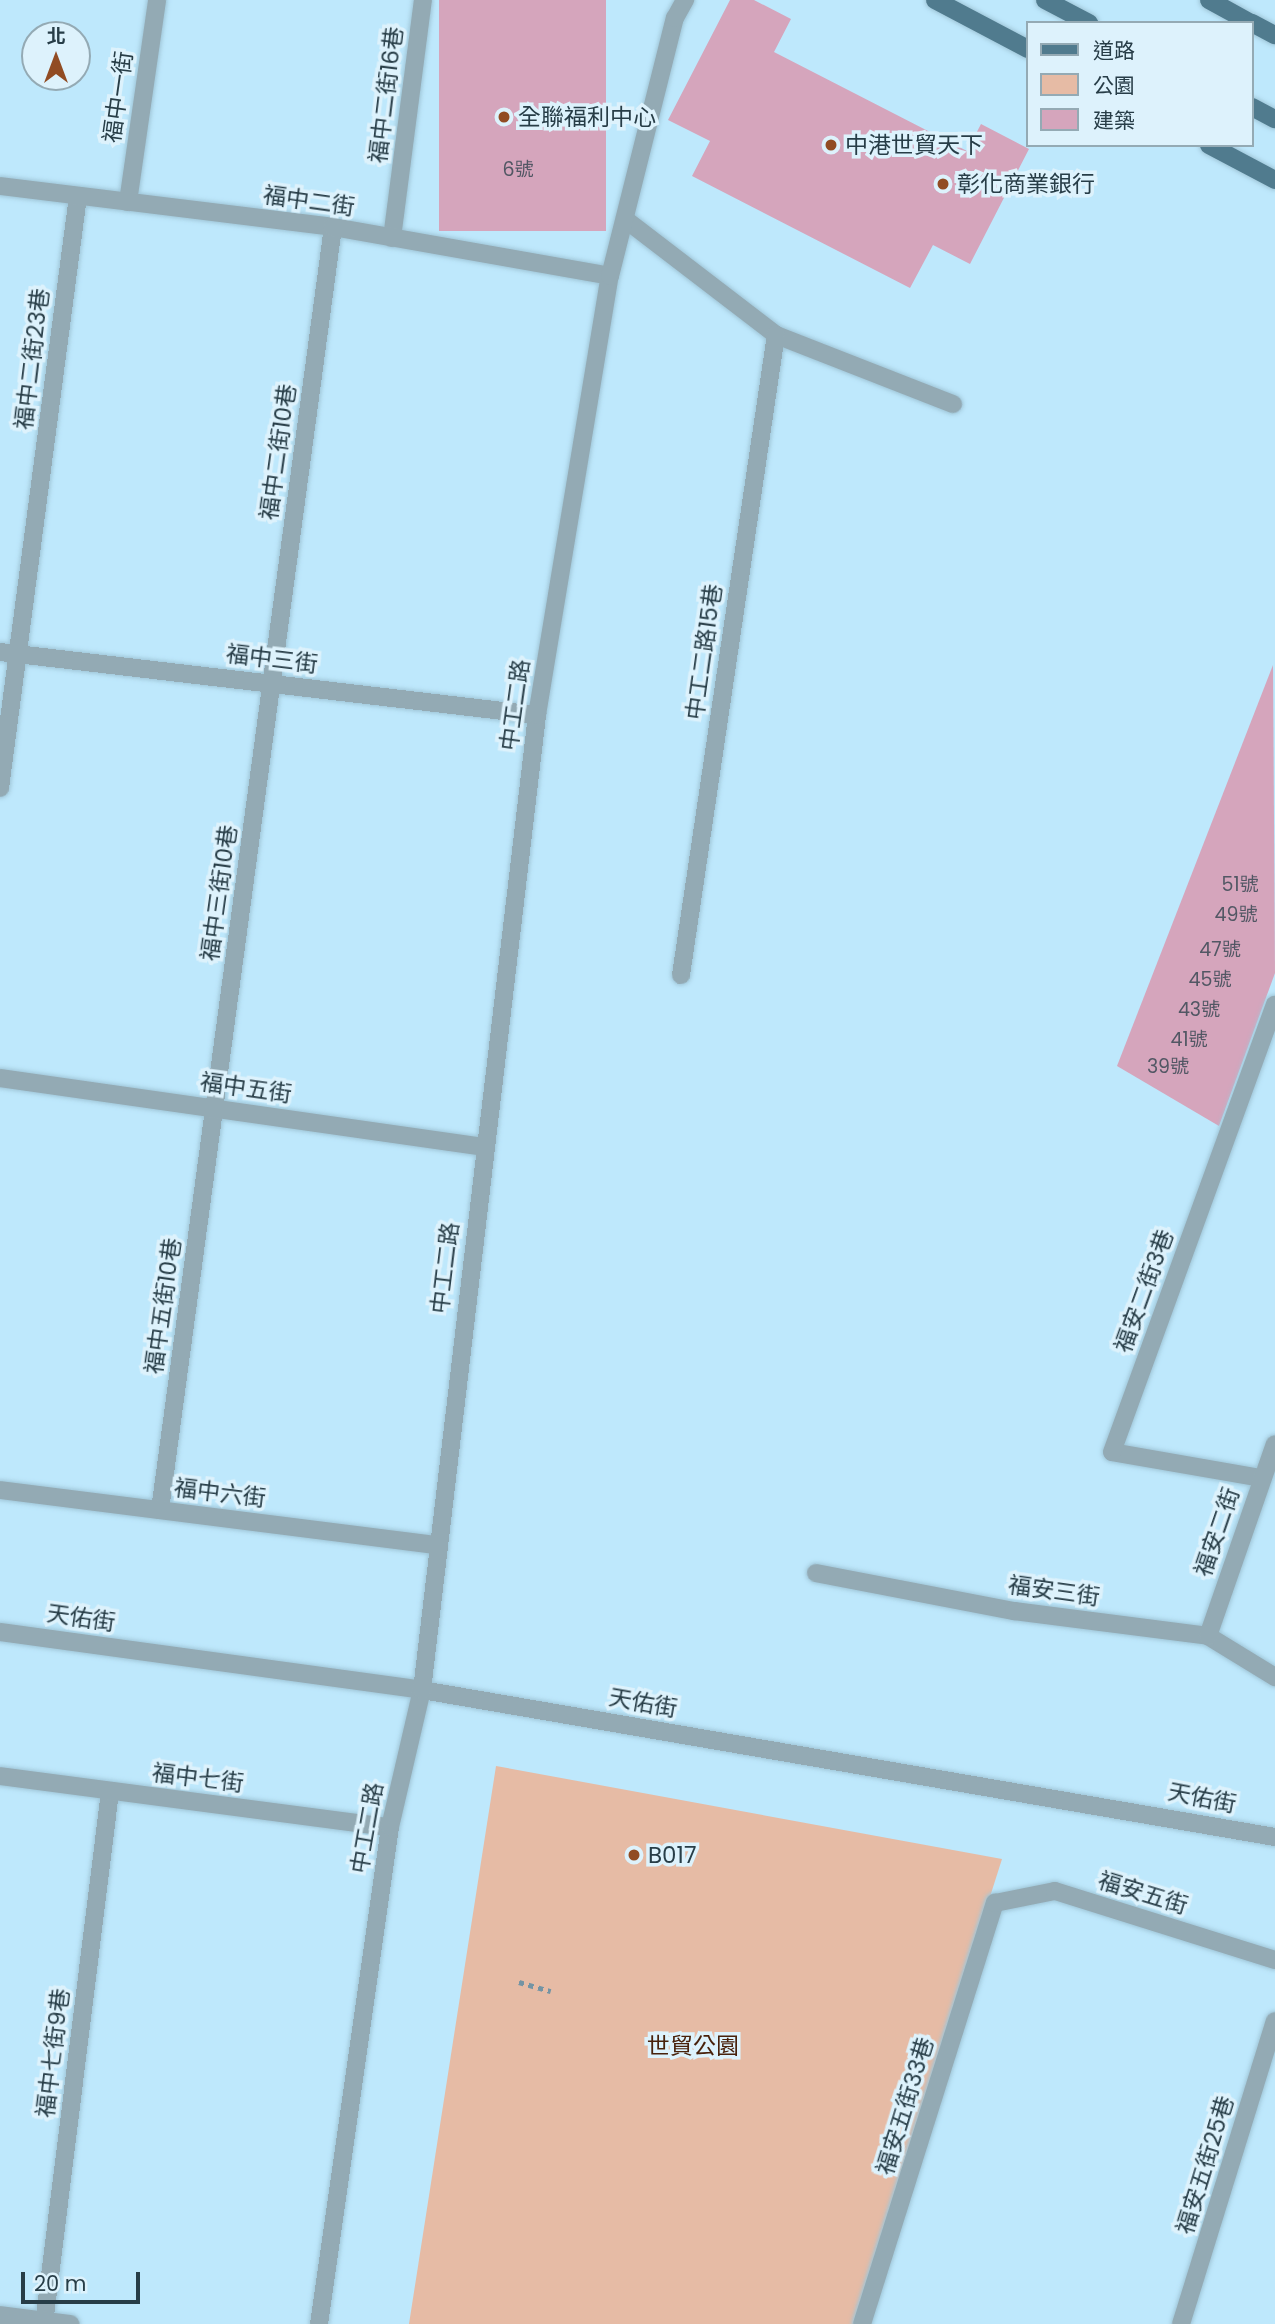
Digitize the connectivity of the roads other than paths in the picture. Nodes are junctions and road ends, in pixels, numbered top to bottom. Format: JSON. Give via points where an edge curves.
{"nodes":[{"id":1,"x":157,"y":0,"type":"edge"},
{"id":2,"x":423,"y":0,"type":"edge"},
{"id":3,"x":685,"y":0,"type":"edge"},
{"id":4,"x":936,"y":0,"type":"edge"},
{"id":5,"x":1045,"y":0,"type":"edge"},
{"id":6,"x":1209,"y":0,"type":"edge"},
{"id":7,"x":1085,"y":21,"type":"edge"},
{"id":8,"x":1248,"y":21,"type":"edge"},
{"id":9,"x":1254,"y":24,"type":"edge"},
{"id":10,"x":1275,"y":36,"type":"edge"},
{"id":11,"x":1026,"y":48,"type":"edge"},
{"id":12,"x":1254,"y":108,"type":"edge"},
{"id":13,"x":1275,"y":119,"type":"edge"},
{"id":14,"x":1213,"y":147,"type":"edge"},
{"id":15,"x":1275,"y":180,"type":"edge"},
{"id":16,"x":0,"y":186,"type":"edge"},
{"id":17,"x":78,"y":196,"type":"junction"},
{"id":18,"x":128,"y":202,"type":"junction"},
{"id":19,"x":625,"y":219,"type":"junction"},
{"id":20,"x":333,"y":227,"type":"junction"},
{"id":21,"x":392,"y":238,"type":"junction"},
{"id":22,"x":610,"y":276,"type":"junction"},
{"id":23,"x":776,"y":335,"type":"junction"},
{"id":24,"x":953,"y":404,"type":"dead end"},
{"id":25,"x":0,"y":652,"type":"edge"},
{"id":26,"x":19,"y":654,"type":"junction"},
{"id":27,"x":271,"y":684,"type":"junction"},
{"id":28,"x":537,"y":715,"type":"junction"},
{"id":29,"x":0,"y":788,"type":"edge"},
{"id":30,"x":681,"y":975,"type":"dead end"},
{"id":31,"x":1275,"y":1005,"type":"edge"},
{"id":32,"x":0,"y":1078,"type":"edge"},
{"id":33,"x":215,"y":1108,"type":"junction"},
{"id":34,"x":485,"y":1147,"type":"junction"},
{"id":35,"x":1275,"y":1444,"type":"edge"},
{"id":36,"x":1261,"y":1478,"type":"junction"},
{"id":37,"x":0,"y":1490,"type":"edge"},
{"id":38,"x":160,"y":1510,"type":"junction"},
{"id":39,"x":435,"y":1545,"type":"junction"},
{"id":40,"x":816,"y":1573,"type":"dead end"},
{"id":41,"x":0,"y":1632,"type":"edge"},
{"id":42,"x":1208,"y":1636,"type":"junction"},
{"id":43,"x":1275,"y":1677,"type":"edge"},
{"id":44,"x":422,"y":1690,"type":"junction"},
{"id":45,"x":0,"y":1776,"type":"edge"},
{"id":46,"x":110,"y":1792,"type":"junction"},
{"id":47,"x":390,"y":1827,"type":"junction"},
{"id":48,"x":1275,"y":1837,"type":"edge"},
{"id":49,"x":995,"y":1903,"type":"joint"},
{"id":50,"x":1275,"y":1960,"type":"edge"},
{"id":51,"x":1275,"y":2021,"type":"edge"},
{"id":52,"x":0,"y":2315,"type":"edge"},
{"id":53,"x":45,"y":2322,"type":"edge"},
{"id":54,"x":70,"y":2324,"type":"edge"},
{"id":55,"x":320,"y":2324,"type":"edge"},
{"id":56,"x":862,"y":2324,"type":"edge"},
{"id":57,"x":1181,"y":2324,"type":"edge"}],
"edges":[{"from":1,"to":18,"type":"street","name":"福中一街"},
{"from":2,"to":21,"type":"street","name":"福中二街16巷"},
{"from":3,"to":19,"type":"street","name":"中工二路","via":[[675,18]]},
{"from":4,"to":11,"type":"main road"},
{"from":5,"to":7,"type":"main road"},
{"from":6,"to":8,"type":"main road"},
{"from":9,"to":10,"type":"main road"},
{"from":12,"to":13,"type":"main road"},
{"from":14,"to":15,"type":"main road"},
{"from":16,"to":17,"type":"street","name":"福中二街"},
{"from":17,"to":18,"type":"street","name":"福中二街"},
{"from":17,"to":26,"type":"street","name":"福中二街23巷"},
{"from":18,"to":20,"type":"street","name":"福中二街"},
{"from":19,"to":22,"type":"street","name":"中工二路"},
{"from":19,"to":23,"type":"street"},
{"from":20,"to":21,"type":"street","name":"福中二街"},
{"from":20,"to":27,"type":"street","name":"福中二街10巷"},
{"from":21,"to":22,"type":"street","name":"福中二街"},
{"from":22,"to":28,"type":"street","name":"中工二路"},
{"from":23,"to":24,"type":"street"},
{"from":23,"to":30,"type":"street","name":"中工二路15巷"},
{"from":25,"to":26,"type":"street","name":"福中三街"},
{"from":26,"to":27,"type":"street","name":"福中三街"},
{"from":26,"to":29,"type":"street","name":"福中二街23巷"},
{"from":27,"to":28,"type":"street","name":"福中三街"},
{"from":27,"to":33,"type":"street","name":"福中三街10巷"},
{"from":28,"to":34,"type":"street","name":"中工二路"},
{"from":31,"to":36,"type":"street","name":"福安二街3巷","via":[[1112,1452]]},
{"from":32,"to":33,"type":"street","name":"福中五街"},
{"from":33,"to":34,"type":"street","name":"福中五街"},
{"from":33,"to":38,"type":"street","name":"福中五街10巷"},
{"from":34,"to":39,"type":"street","name":"中工二路"},
{"from":35,"to":36,"type":"street","name":"福安二街"},
{"from":36,"to":42,"type":"street","name":"福安二街"},
{"from":37,"to":38,"type":"street","name":"福中六街"},
{"from":38,"to":39,"type":"street","name":"福中六街"},
{"from":39,"to":44,"type":"street","name":"中工二路"},
{"from":40,"to":42,"type":"street","name":"福安三街","via":[[1014,1612]]},
{"from":41,"to":44,"type":"street","name":"天佑街"},
{"from":42,"to":43,"type":"street","name":"福安三街"},
{"from":44,"to":47,"type":"street","name":"中工二路"},
{"from":44,"to":48,"type":"street","name":"天佑街"},
{"from":45,"to":46,"type":"street","name":"福中七街"},
{"from":46,"to":47,"type":"street","name":"福中七街"},
{"from":46,"to":53,"type":"street","name":"福中七街9巷"},
{"from":47,"to":55,"type":"street","name":"中工二路"},
{"from":49,"to":50,"type":"street","name":"福安五街","via":[[1055,1892]]},
{"from":49,"to":56,"type":"street","name":"福安五街33巷"},
{"from":51,"to":57,"type":"street","name":"福安五街25巷"},
{"from":52,"to":53,"type":"street"},
{"from":53,"to":54,"type":"street"}]}
